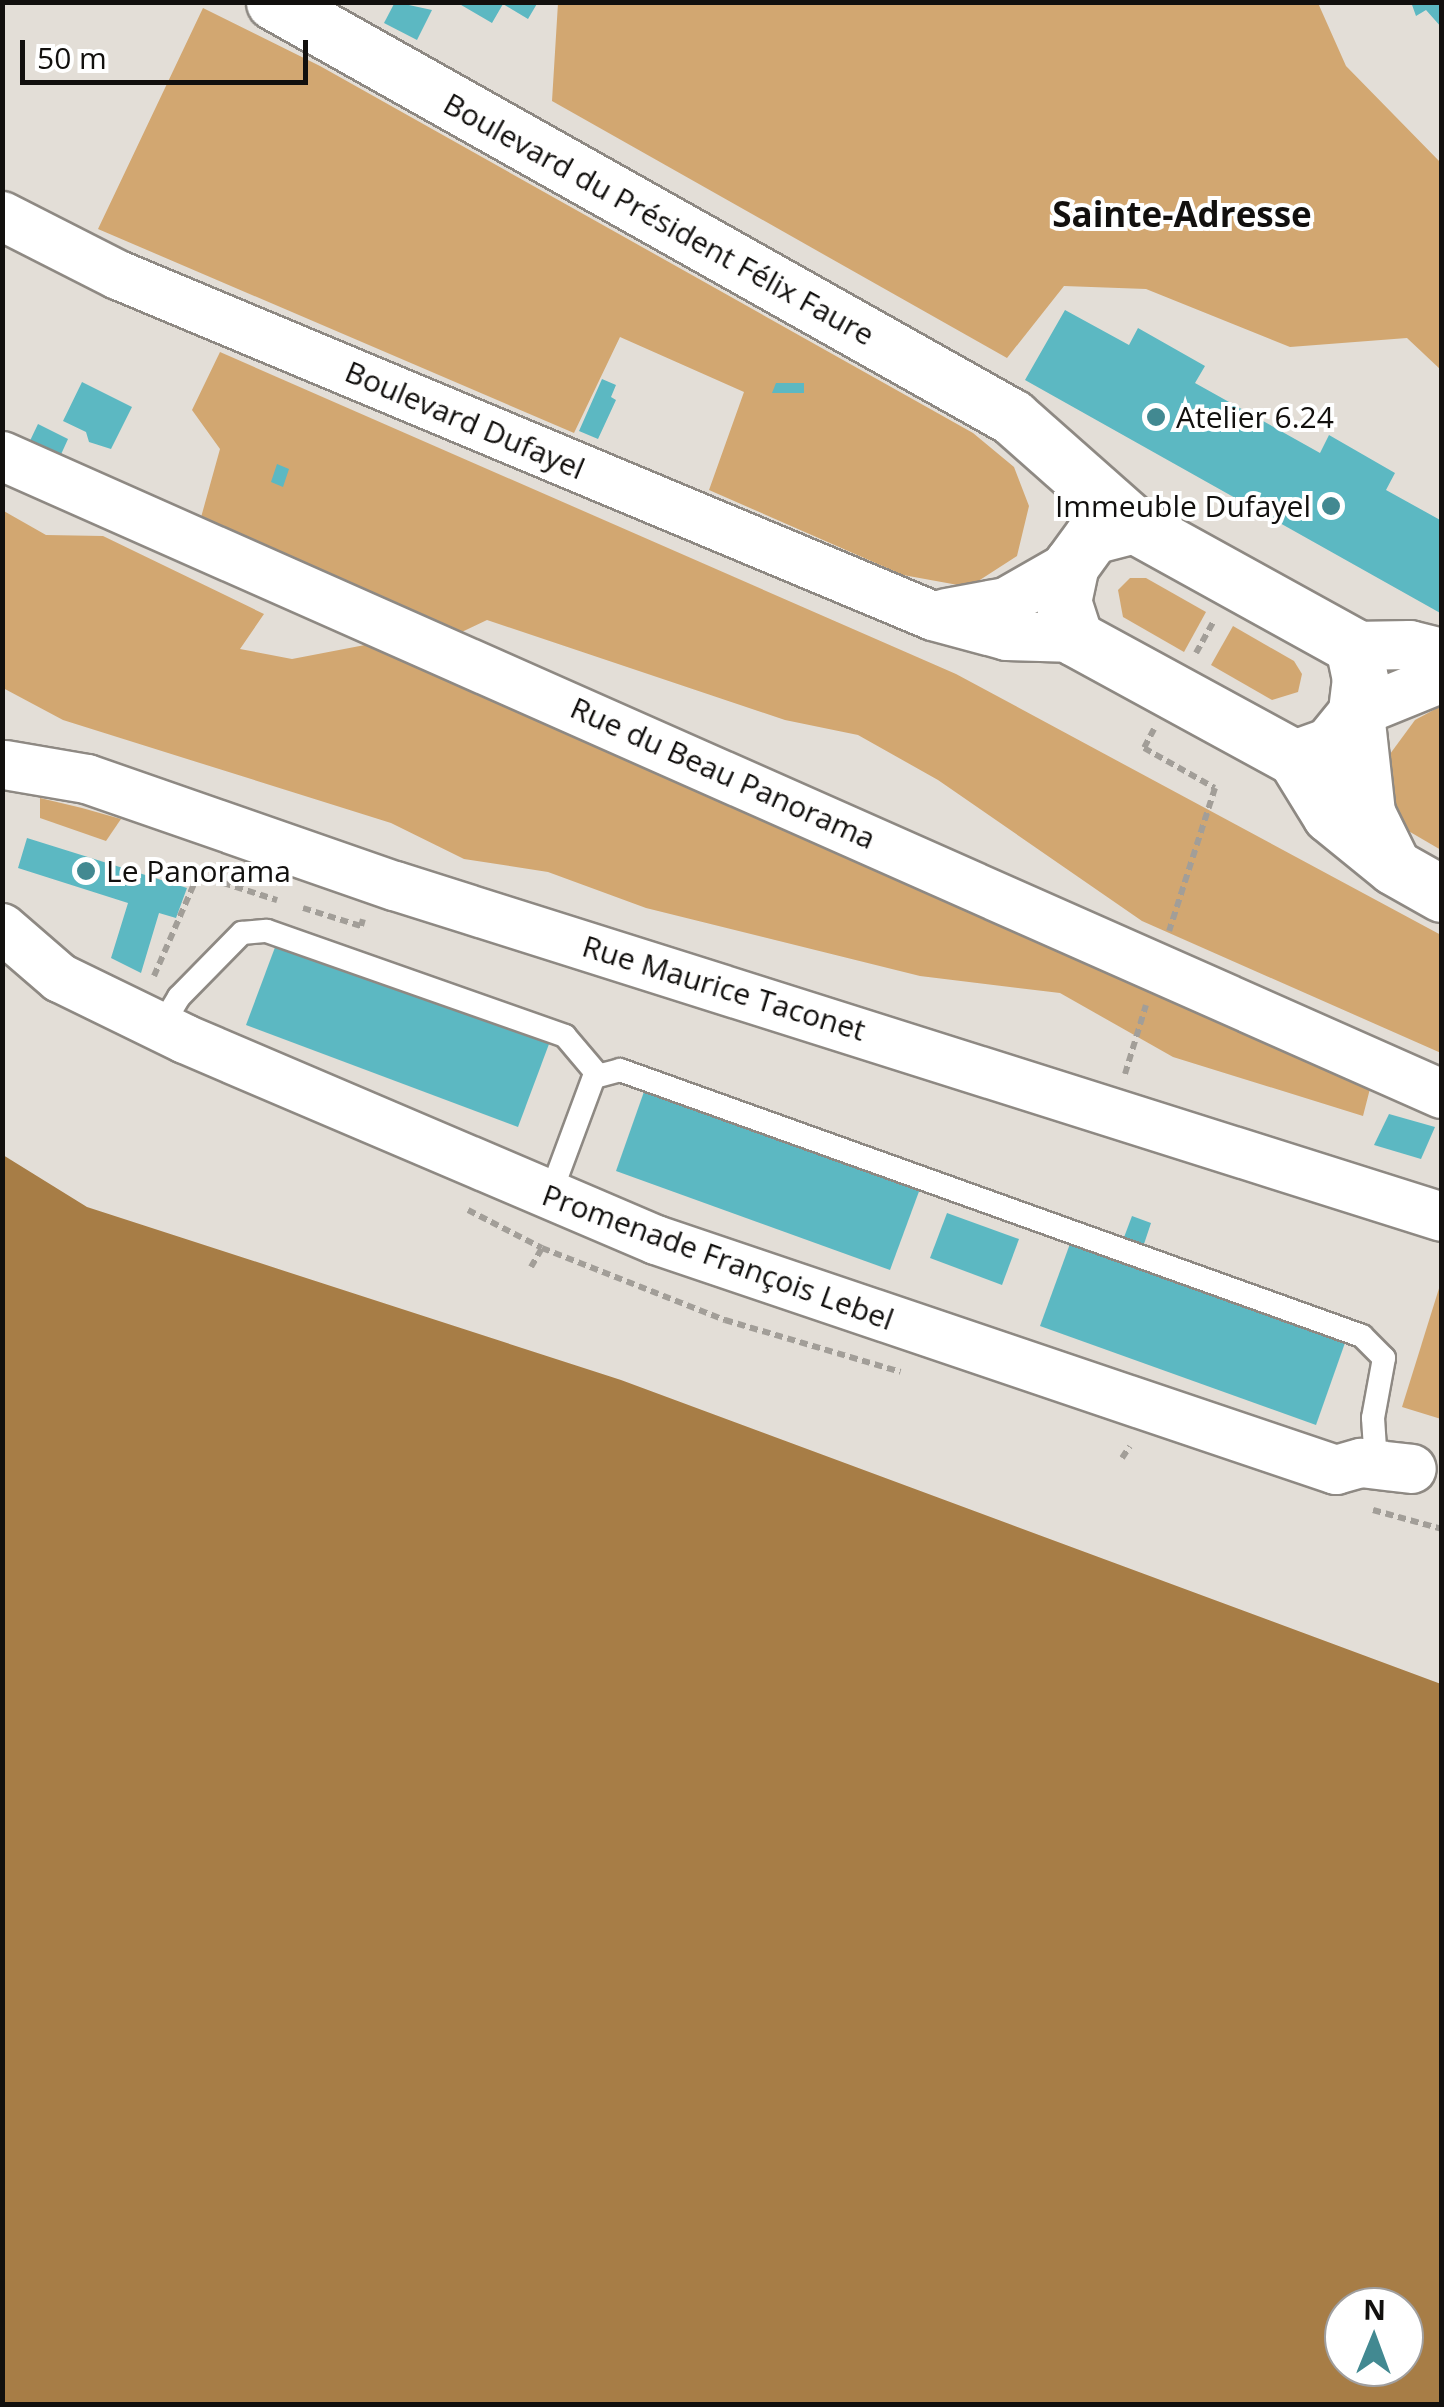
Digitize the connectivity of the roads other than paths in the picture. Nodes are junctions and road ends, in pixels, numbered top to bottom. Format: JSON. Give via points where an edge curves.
{"nodes":[{"id":1,"x":274,"y":2,"type":"edge"},
{"id":2,"x":2,"y":216,"type":"edge"},
{"id":3,"x":1043,"y":438,"type":"junction"},
{"id":4,"x":2,"y":456,"type":"edge"},
{"id":5,"x":1134,"y":525,"type":"junction"},
{"id":6,"x":1071,"y":565,"type":"junction"},
{"id":7,"x":932,"y":616,"type":"junction"},
{"id":8,"x":1075,"y":638,"type":"junction"},
{"id":9,"x":1353,"y":646,"type":"junction"},
{"id":10,"x":1442,"y":653,"type":"edge"},
{"id":11,"x":1442,"y":678,"type":"edge"},
{"id":12,"x":1356,"y":713,"type":"junction"},
{"id":13,"x":1295,"y":758,"type":"junction"},
{"id":14,"x":3,"y":765,"type":"edge"},
{"id":15,"x":1394,"y":867,"type":"junction"},
{"id":16,"x":1442,"y":894,"type":"edge"},
{"id":17,"x":2,"y":928,"type":"edge"},
{"id":18,"x":161,"y":1028,"type":"junction"},
{"id":19,"x":598,"y":1074,"type":"junction"},
{"id":20,"x":1442,"y":1094,"type":"edge"},
{"id":21,"x":550,"y":1196,"type":"junction"},
{"id":22,"x":1442,"y":1218,"type":"edge"},
{"id":23,"x":1394,"y":1466,"type":"joint"}],
"edges":[{"from":1,"to":3,"type":"street","name":"Boulevard du Président Félix Faure"},
{"from":2,"to":7,"type":"street","name":"Boulevard Dufayel","via":[[118,275]]},
{"from":3,"to":5,"type":"street","name":"Boulevard du Président Félix Faure"},
{"from":3,"to":6,"type":"street"},
{"from":4,"to":20,"type":"street","name":"Rue du Beau Panorama"},
{"from":5,"to":6,"type":"street","via":[[1092,536]]},
{"from":5,"to":9,"type":"street","name":"Boulevard du Président Félix Faure"},
{"from":6,"to":7,"type":"street","via":[[1006,602]]},
{"from":6,"to":8,"type":"street","via":[[1063,602]]},
{"from":7,"to":8,"type":"street","name":"Boulevard Dufayel","via":[[1007,636]]},
{"from":8,"to":13,"type":"street"},
{"from":9,"to":10,"type":"street","via":[[1410,645]]},
{"from":9,"to":12,"type":"street","via":[[1360,678]]},
{"from":11,"to":12,"type":"street"},
{"from":12,"to":13,"type":"street","via":[[1330,745]]},
{"from":12,"to":15,"type":"street","via":[[1367,813]]},
{"from":13,"to":15,"type":"street","via":[[1330,815]]},
{"from":14,"to":22,"type":"street","name":"Rue Maurice Taconet","via":[[87,779],[394,886]]},
{"from":15,"to":16,"type":"street"},
{"from":17,"to":18,"type":"street","name":"Promenade François Lebel","via":[[60,978]]},
{"from":18,"to":19,"type":"lane","via":[[179,996],[242,933],[267,931],[565,1036]]},
{"from":18,"to":21,"type":"street","name":"Promenade François Lebel"},
{"from":19,"to":21,"type":"lane"},
{"from":19,"to":23,"type":"lane","via":[[620,1070],[1362,1336],[1384,1358],[1373,1418]]},
{"from":21,"to":23,"type":"street","name":"Promenade François Lebel","via":[[783,1288],[1336,1470]]}]}
